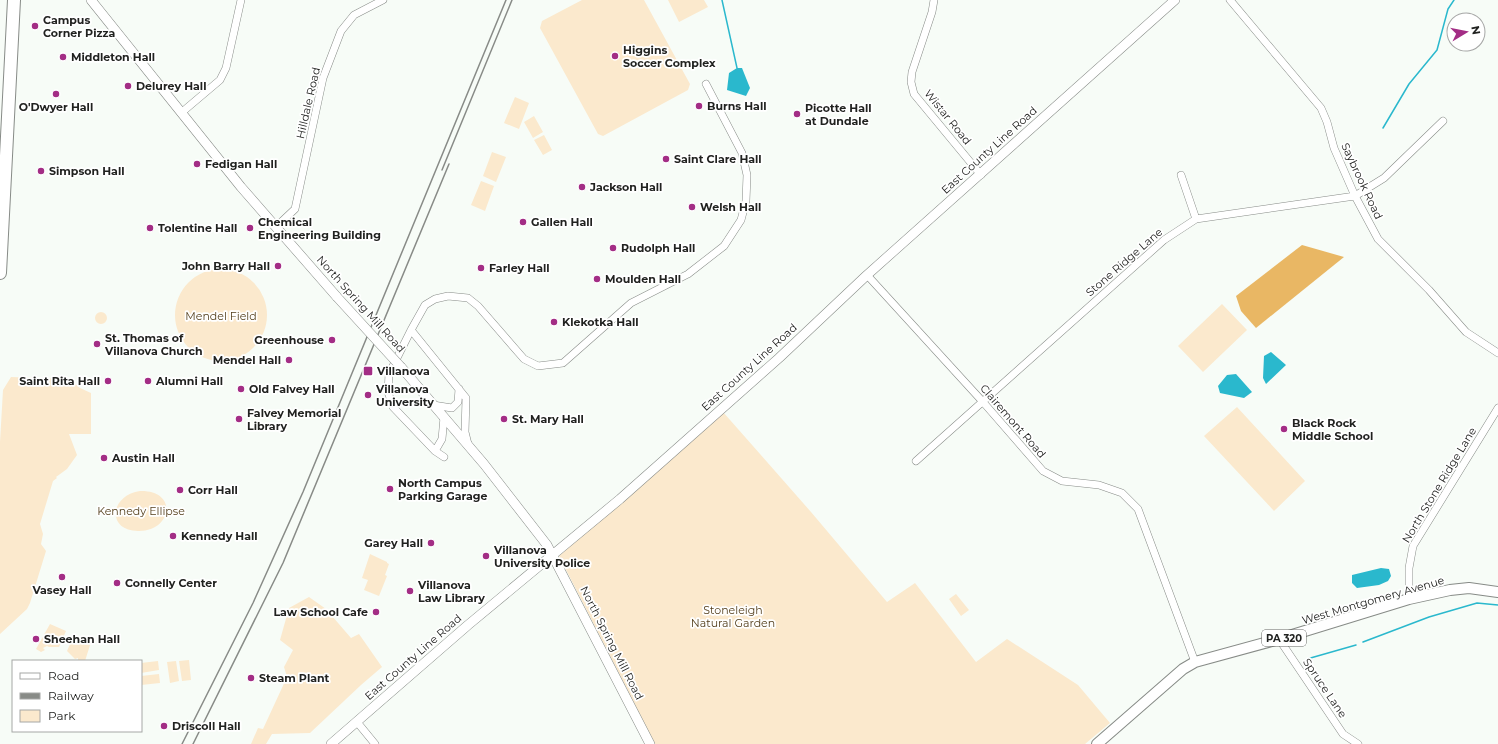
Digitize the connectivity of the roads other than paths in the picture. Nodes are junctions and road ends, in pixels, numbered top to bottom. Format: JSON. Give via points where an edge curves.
{"nodes":[{"id":1,"x":14,"y":0,"type":"edge"},
{"id":2,"x":91,"y":0,"type":"edge"},
{"id":3,"x":241,"y":0,"type":"edge"},
{"id":4,"x":383,"y":0,"type":"edge"},
{"id":5,"x":934,"y":0,"type":"edge"},
{"id":6,"x":1175,"y":0,"type":"edge"},
{"id":7,"x":1230,"y":0,"type":"edge"},
{"id":8,"x":706,"y":84,"type":"dead end"},
{"id":9,"x":181,"y":113,"type":"junction"},
{"id":10,"x":1443,"y":121,"type":"dead end"},
{"id":11,"x":981,"y":175,"type":"junction"},
{"id":12,"x":1181,"y":175,"type":"dead end"},
{"id":13,"x":1355,"y":196,"type":"junction"},
{"id":14,"x":1196,"y":219,"type":"junction"},
{"id":15,"x":277,"y":226,"type":"junction"},
{"id":16,"x":0,"y":273,"type":"edge"},
{"id":17,"x":867,"y":275,"type":"junction"},
{"id":18,"x":411,"y":330,"type":"junction"},
{"id":19,"x":1498,"y":353,"type":"edge"},
{"id":20,"x":460,"y":389,"type":"junction"},
{"id":21,"x":983,"y":402,"type":"junction"},
{"id":22,"x":433,"y":405,"type":"junction"},
{"id":23,"x":1498,"y":408,"type":"edge"},
{"id":24,"x":444,"y":417,"type":"junction"},
{"id":25,"x":471,"y":448,"type":"junction"},
{"id":26,"x":435,"y":451,"type":"junction"},
{"id":27,"x":444,"y":457,"type":"dead end"},
{"id":28,"x":916,"y":461,"type":"dead end"},
{"id":29,"x":553,"y":554,"type":"junction"},
{"id":30,"x":1498,"y":592,"type":"edge"},
{"id":31,"x":1409,"y":599,"type":"junction"},
{"id":32,"x":1279,"y":639,"type":"junction"},
{"id":33,"x":1195,"y":662,"type":"junction"},
{"id":34,"x":357,"y":722,"type":"junction"},
{"id":35,"x":1100,"y":743,"type":"edge"},
{"id":36,"x":331,"y":744,"type":"edge"},
{"id":37,"x":375,"y":744,"type":"edge"},
{"id":38,"x":650,"y":744,"type":"edge"},
{"id":39,"x":1358,"y":744,"type":"edge"}],
"edges":[{"from":1,"to":16,"type":"highway"},
{"from":2,"to":9,"type":"street","name":"North Spring Mill Road"},
{"from":3,"to":9,"type":"street","via":[[226,68],[220,80]]},
{"from":4,"to":15,"type":"street","name":"Hilldale Road","via":[[354,15],[342,31],[323,78],[295,208]]},
{"from":5,"to":11,"type":"street","name":"Wistar Road","via":[[912,72],[914,94]]},
{"from":6,"to":11,"type":"street","name":"East County Line Road"},
{"from":7,"to":13,"type":"street","name":"Saybrook Road","via":[[1321,108],[1334,148]]},
{"from":8,"to":18,"type":"street","via":[[742,153],[747,176],[746,201],[741,220],[724,246],[688,274],[631,303],[562,363],[538,366],[524,359],[468,298],[448,296],[435,299],[425,305]]},
{"from":9,"to":15,"type":"street","name":"North Spring Mill Road","via":[[241,187]]},
{"from":10,"to":13,"type":"street","name":"Stone Ridge Lane","via":[[1384,178]]},
{"from":11,"to":17,"type":"street","name":"East County Line Road"},
{"from":12,"to":14,"type":"street"},
{"from":13,"to":14,"type":"street","name":"Stone Ridge Lane"},
{"from":13,"to":19,"type":"street","name":"Saybrook Road","via":[[1378,239],[1466,332]]},
{"from":14,"to":21,"type":"street","name":"Stone Ridge Lane","via":[[1164,240]]},
{"from":15,"to":22,"type":"street","name":"North Spring Mill Road","bridge":true},
{"from":17,"to":21,"type":"street","name":"Clairemont Road"},
{"from":17,"to":29,"type":"street","name":"East County Line Road","via":[[779,358],[626,494]]},
{"from":18,"to":20,"type":"street"},
{"from":18,"to":26,"type":"street","via":[[389,374],[388,392],[393,407]]},
{"from":20,"to":22,"type":"street","via":[[458,402],[452,408]]},
{"from":20,"to":25,"type":"street","via":[[466,398],[465,432]]},
{"from":21,"to":28,"type":"street","name":"Stone Ridge Lane"},
{"from":21,"to":33,"type":"street","name":"Clairemont Road","via":[[1043,471],[1062,480],[1099,485],[1122,493],[1138,509]]},
{"from":22,"to":24,"type":"street","name":"North Spring Mill Road"},
{"from":23,"to":31,"type":"street","name":"North Stone Ridge Lane","via":[[1413,546],[1409,568]]},
{"from":24,"to":25,"type":"street","name":"North Spring Mill Road"},
{"from":24,"to":26,"type":"street","via":[[442,438]]},
{"from":25,"to":29,"type":"street","name":"North Spring Mill Road"},
{"from":26,"to":27,"type":"street"},
{"from":29,"to":34,"type":"street","name":"East County Line Road","via":[[468,624]]},
{"from":29,"to":38,"type":"street","name":"North Spring Mill Road"},
{"from":30,"to":31,"type":"main road","name":"West Montgomery Avenue","number":"PA 320","via":[[1469,588]]},
{"from":31,"to":32,"type":"main road","name":"West Montgomery Avenue","number":"PA 320"},
{"from":32,"to":33,"type":"main road","name":"West Montgomery Avenue","number":"PA 320"},
{"from":32,"to":39,"type":"street","name":"Spruce Lane","via":[[1343,734]]},
{"from":33,"to":35,"type":"main road","name":"West Montgomery Avenue","number":"PA 320","via":[[1183,669]]},
{"from":34,"to":36,"type":"street","name":"East County Line Road"},
{"from":34,"to":37,"type":"street"}]}
